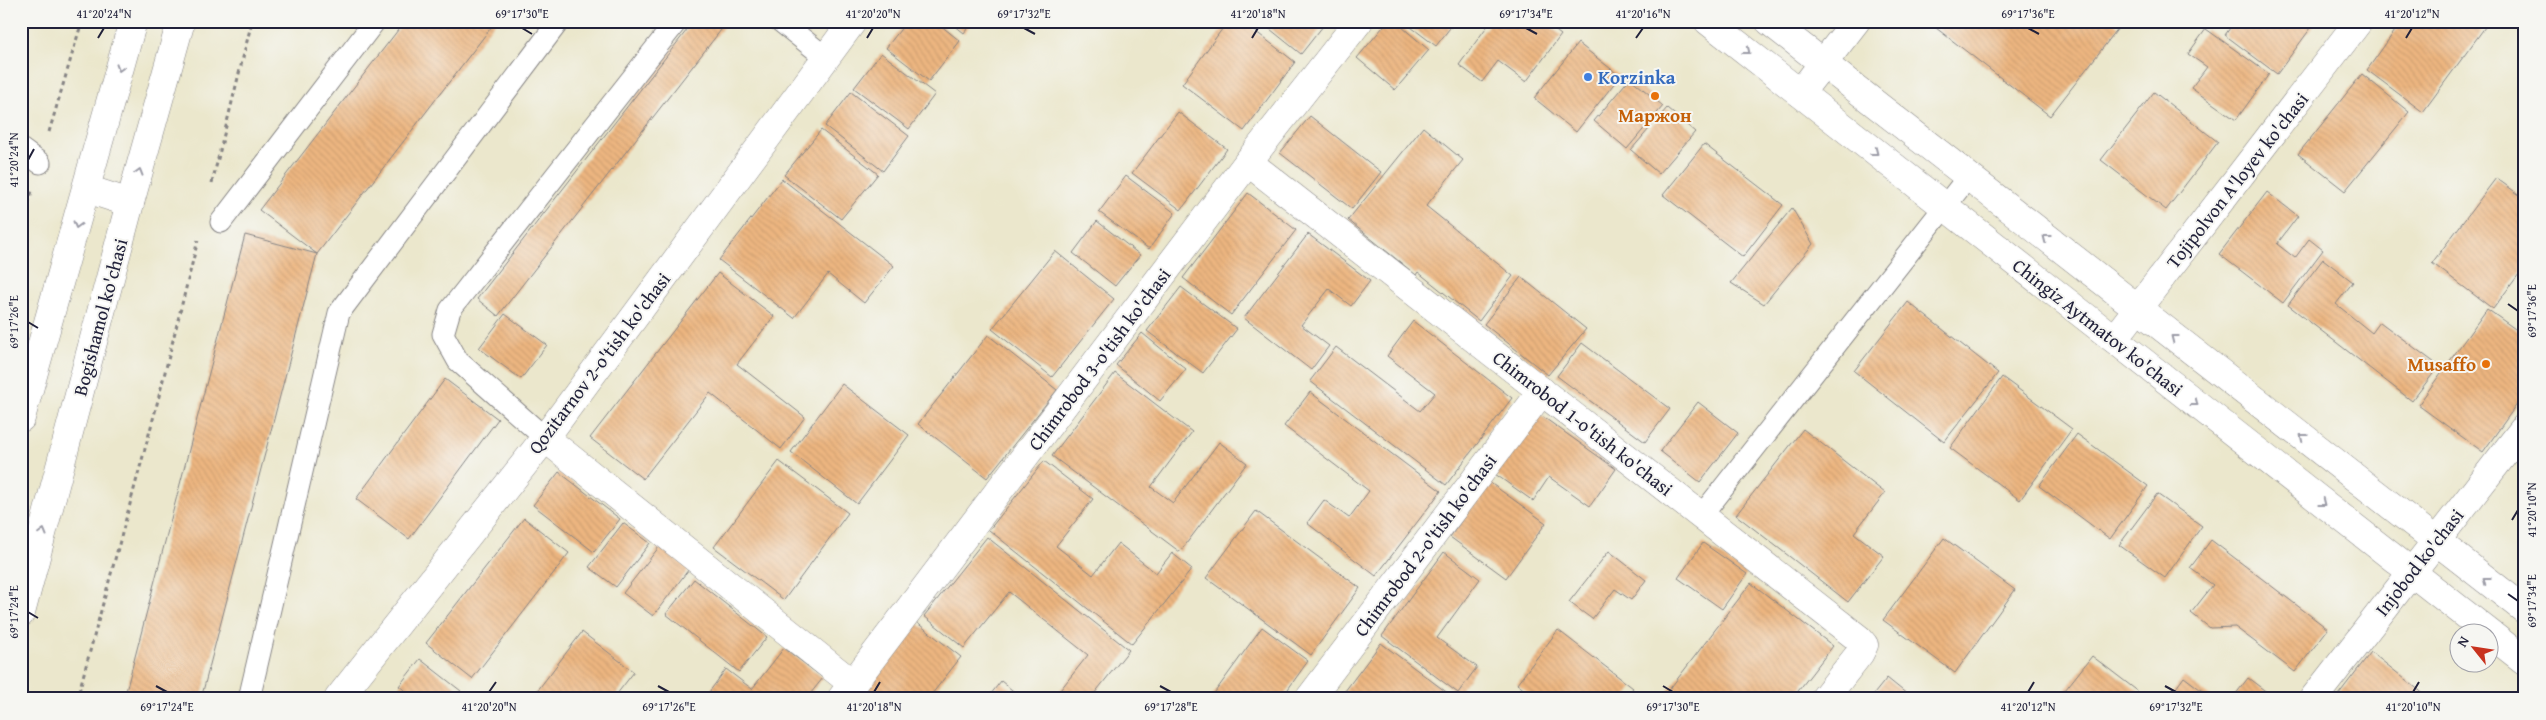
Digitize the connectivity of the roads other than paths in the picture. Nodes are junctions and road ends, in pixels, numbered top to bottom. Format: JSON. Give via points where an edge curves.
{"nodes":[{"id":1,"x":133,"y":21,"type":"edge"},
{"id":2,"x":181,"y":21,"type":"edge"},
{"id":3,"x":375,"y":21,"type":"edge"},
{"id":4,"x":560,"y":21,"type":"edge"},
{"id":5,"x":677,"y":21,"type":"edge"},
{"id":6,"x":780,"y":21,"type":"edge"},
{"id":7,"x":853,"y":21,"type":"edge"},
{"id":8,"x":1358,"y":21,"type":"edge"},
{"id":9,"x":1708,"y":21,"type":"edge"},
{"id":10,"x":1769,"y":21,"type":"edge"},
{"id":11,"x":1856,"y":21,"type":"edge"},
{"id":12,"x":2359,"y":21,"type":"edge"},
{"id":13,"x":825,"y":57,"type":"junction"},
{"id":14,"x":1822,"y":64,"type":"junction"},
{"id":15,"x":1800,"y":93,"type":"junction"},
{"id":16,"x":21,"y":149,"type":"edge"},
{"id":17,"x":1248,"y":162,"type":"junction"},
{"id":18,"x":40,"y":163,"type":"road end"},
{"id":19,"x":1968,"y":177,"type":"junction"},
{"id":20,"x":87,"y":189,"type":"junction"},
{"id":21,"x":130,"y":204,"type":"junction"},
{"id":22,"x":1945,"y":207,"type":"junction"},
{"id":23,"x":221,"y":222,"type":"dead end"},
{"id":24,"x":2137,"y":309,"type":"junction"},
{"id":25,"x":2114,"y":339,"type":"junction"},
{"id":26,"x":1542,"y":391,"type":"junction"},
{"id":27,"x":21,"y":418,"type":"edge"},
{"id":28,"x":2525,"y":427,"type":"edge"},
{"id":29,"x":545,"y":438,"type":"junction"},
{"id":30,"x":1702,"y":516,"type":"junction"},
{"id":31,"x":2435,"y":540,"type":"junction"},
{"id":32,"x":2411,"y":572,"type":"junction"},
{"id":33,"x":2525,"y":610,"type":"edge"},
{"id":34,"x":21,"y":613,"type":"edge"},
{"id":35,"x":2525,"y":661,"type":"edge"},
{"id":36,"x":847,"y":691,"type":"edge"},
{"id":37,"x":249,"y":699,"type":"edge"},
{"id":38,"x":338,"y":699,"type":"edge"},
{"id":39,"x":1309,"y":699,"type":"edge"},
{"id":40,"x":1824,"y":699,"type":"edge"},
{"id":41,"x":2313,"y":699,"type":"edge"}],
"edges":[{"from":1,"to":20,"type":"street","one_way":true},
{"from":21,"to":2,"type":"street","name":"Bogishamol ko'chasi","one_way":true},
{"from":3,"to":23,"type":"lane"},
{"from":4,"to":37,"type":"lane","via":[[339,313]]},
{"from":5,"to":29,"type":"lane","via":[[450,310],[443,334],[458,361]]},
{"from":6,"to":13,"type":"lane"},
{"from":7,"to":13,"type":"street","name":"Qozitarnov 2-o'tish ko'chasi"},
{"from":8,"to":17,"type":"street","name":"Chimrobod 3-o'tish ko'chasi"},
{"from":9,"to":15,"type":"street","name":"Chingiz Aytmatov ko'chasi","one_way":true},
{"from":10,"to":14,"type":"street","name":"Chingiz Aytmatov ko'chasi"},
{"from":11,"to":14,"type":"street"},
{"from":12,"to":24,"type":"street","name":"Tojipolvon A'loyev ko'chasi"},
{"from":13,"to":29,"type":"street","name":"Qozitarnov 2-o'tish ko'chasi"},
{"from":14,"to":15,"type":"street"},
{"from":14,"to":19,"type":"street","name":"Chingiz Aytmatov ko'chasi"},
{"from":15,"to":22,"type":"street","name":"Chingiz Aytmatov ko'chasi","one_way":true},
{"from":16,"to":18,"type":"lane"},
{"from":17,"to":26,"type":"street","name":"Chimrobod 1-o'tish ko'chasi"},
{"from":17,"to":36,"type":"street","name":"Chimrobod 3-o'tish ko'chasi"},
{"from":19,"to":22,"type":"lane"},
{"from":24,"to":19,"type":"street","name":"Chingiz Aytmatov ko'chasi","one_way":true},
{"from":20,"to":21,"type":"street"},
{"from":20,"to":27,"type":"street","one_way":true},
{"from":34,"to":21,"type":"street","name":"Bogishamol ko'chasi","one_way":true},
{"from":22,"to":25,"type":"street","name":"Chingiz Aytmatov ko'chasi"},
{"from":22,"to":30,"type":"lane"},
{"from":24,"to":25,"type":"street","name":"Tojipolvon A'loyev ko'chasi"},
{"from":31,"to":24,"type":"street","name":"Chingiz Aytmatov ko'chasi","one_way":true},
{"from":25,"to":32,"type":"street","name":"Chingiz Aytmatov ko'chasi","one_way":true},
{"from":26,"to":30,"type":"street","name":"Chimrobod 1-o'tish ko'chasi"},
{"from":26,"to":39,"type":"street","name":"Chimrobod 2-o'tish ko'chasi"},
{"from":28,"to":31,"type":"street","name":"Injobod ko'chasi"},
{"from":29,"to":36,"type":"street"},
{"from":29,"to":38,"type":"street","name":"Qozitarnov 2-o'tish ko'chasi"},
{"from":30,"to":40,"type":"street","name":"Chimrobod 1-o'tish ko'chasi","via":[[1860,639],[1864,645],[1860,653]]},
{"from":31,"to":32,"type":"street","name":"Injobod ko'chasi"},
{"from":33,"to":31,"type":"street","name":"Chingiz Aytmatov ko'chasi","one_way":true},
{"from":32,"to":35,"type":"street","name":"Chingiz Aytmatov ko'chasi"},
{"from":32,"to":41,"type":"street","name":"Injobod ko'chasi"}]}
